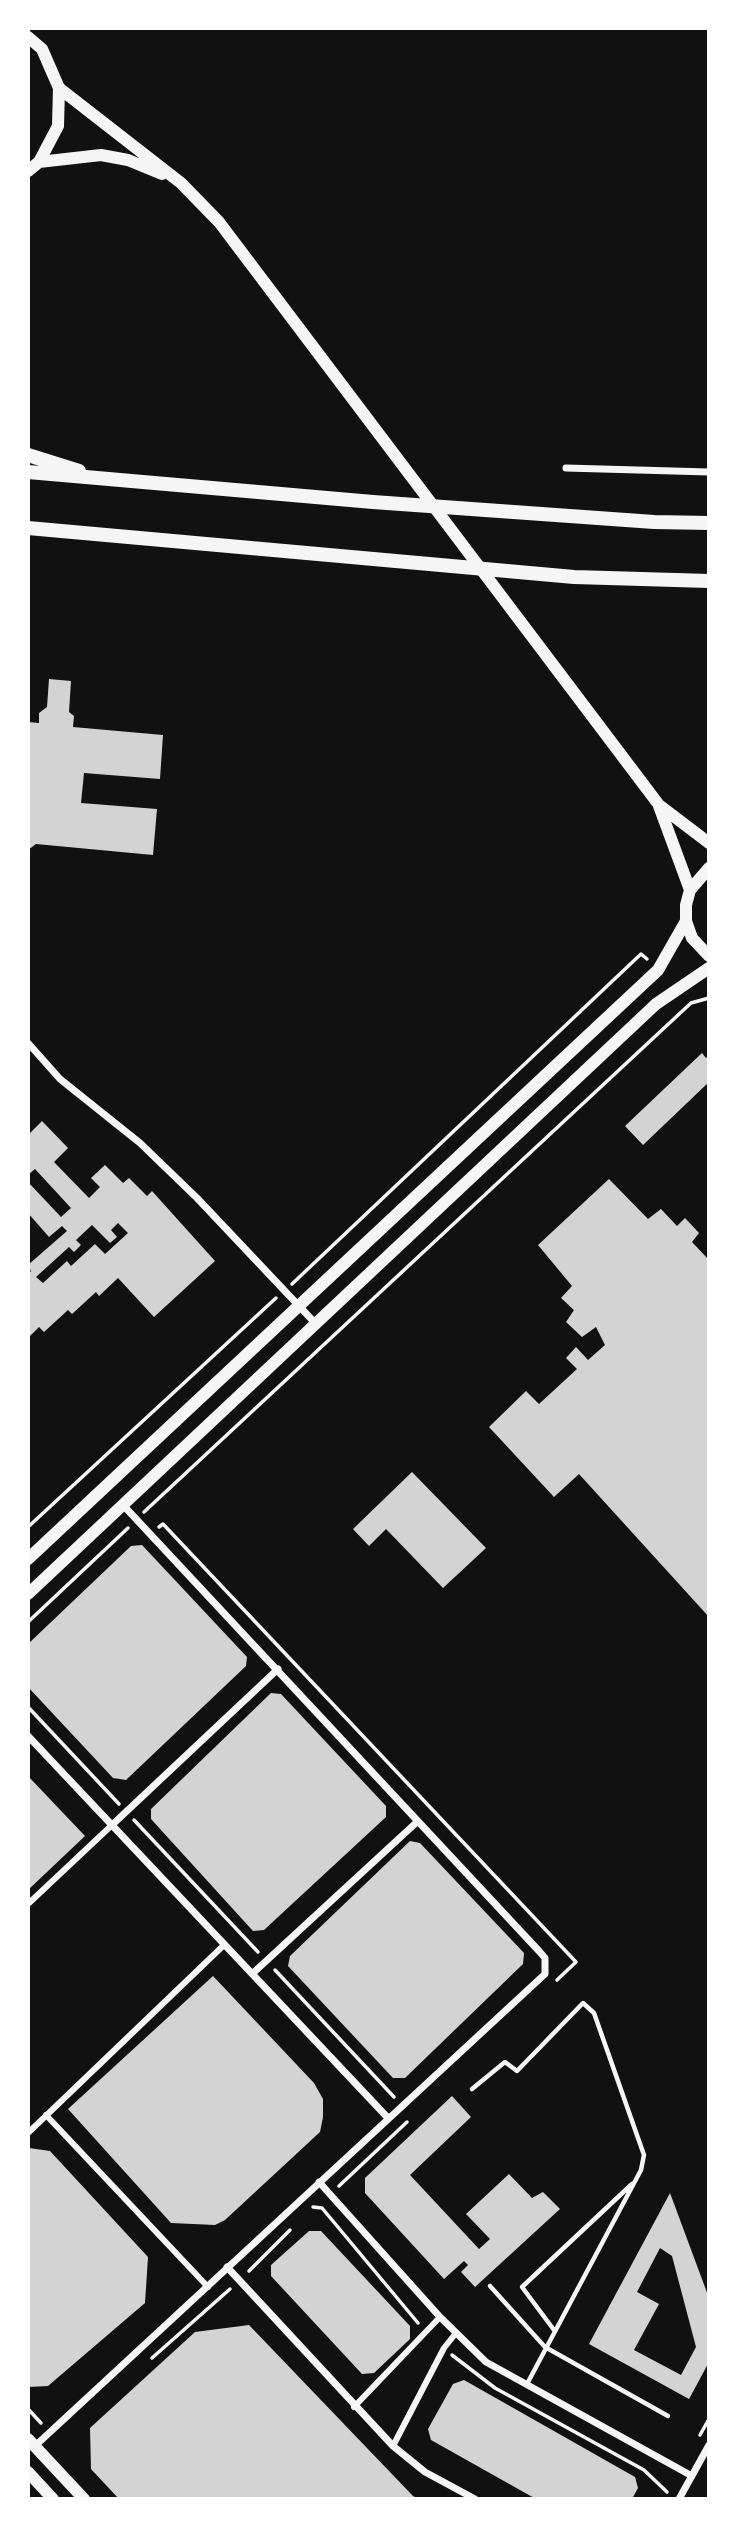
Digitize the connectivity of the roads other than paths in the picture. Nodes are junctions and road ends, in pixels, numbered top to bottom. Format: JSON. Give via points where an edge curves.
{"nodes":[{"id":1,"x":28,"y":37,"type":"edge"},
{"id":2,"x":59,"y":88,"type":"junction"},
{"id":3,"x":39,"y":162,"type":"junction"},
{"id":4,"x":28,"y":171,"type":"edge"},
{"id":5,"x":181,"y":183,"type":"junction"},
{"id":6,"x":28,"y":455,"type":"edge"},
{"id":7,"x":566,"y":468,"type":"dead end"},
{"id":8,"x":28,"y":472,"type":"edge"},
{"id":9,"x":709,"y":472,"type":"edge"},
{"id":10,"x":93,"y":477,"type":"junction"},
{"id":11,"x":709,"y":523,"type":"edge"},
{"id":12,"x":28,"y":528,"type":"edge"},
{"id":13,"x":709,"y":581,"type":"edge"},
{"id":14,"x":659,"y":805,"type":"junction"},
{"id":15,"x":709,"y":843,"type":"edge"},
{"id":16,"x":709,"y":868,"type":"edge"},
{"id":17,"x":690,"y":890,"type":"junction"},
{"id":18,"x":686,"y":921,"type":"junction"},
{"id":19,"x":709,"y":956,"type":"edge"},
{"id":20,"x":709,"y":968,"type":"edge"},
{"id":21,"x":28,"y":1043,"type":"edge"},
{"id":22,"x":298,"y":1305,"type":"junction"},
{"id":23,"x":316,"y":1324,"type":"junction"},
{"id":24,"x":122,"y":1505,"type":"junction"},
{"id":25,"x":28,"y":1559,"type":"edge"},
{"id":26,"x":28,"y":1594,"type":"edge"},
{"id":27,"x":278,"y":1669,"type":"junction"},
{"id":28,"x":28,"y":1736,"type":"edge"},
{"id":29,"x":418,"y":1821,"type":"junction"},
{"id":30,"x":112,"y":1825,"type":"junction"},
{"id":31,"x":28,"y":1904,"type":"edge"},
{"id":32,"x":224,"y":1945,"type":"junction"},
{"id":33,"x":253,"y":1975,"type":"junction"},
{"id":34,"x":472,"y":2089,"type":"dead end"},
{"id":35,"x":46,"y":2115,"type":"junction"},
{"id":36,"x":388,"y":2118,"type":"junction"},
{"id":37,"x":28,"y":2133,"type":"edge"},
{"id":38,"x":635,"y":2181,"type":"junction"},
{"id":39,"x":319,"y":2182,"type":"junction"},
{"id":40,"x":227,"y":2267,"type":"junction"},
{"id":41,"x":490,"y":2286,"type":"dead end"},
{"id":42,"x":208,"y":2287,"type":"junction"},
{"id":43,"x":440,"y":2317,"type":"junction"},
{"id":44,"x":554,"y":2330,"type":"junction"},
{"id":45,"x":456,"y":2333,"type":"junction"},
{"id":46,"x":545,"y":2347,"type":"junction"},
{"id":47,"x":527,"y":2385,"type":"junction"},
{"id":48,"x":355,"y":2407,"type":"junction"},
{"id":49,"x":668,"y":2416,"type":"dead end"},
{"id":50,"x":31,"y":2443,"type":"edge"},
{"id":51,"x":709,"y":2445,"type":"edge"},
{"id":52,"x":393,"y":2446,"type":"junction"},
{"id":53,"x":28,"y":2472,"type":"edge"},
{"id":54,"x":692,"y":2476,"type":"junction"},
{"id":55,"x":53,"y":2499,"type":"edge"},
{"id":56,"x":84,"y":2499,"type":"edge"},
{"id":57,"x":475,"y":2499,"type":"edge"},
{"id":58,"x":679,"y":2499,"type":"edge"}],
"edges":[{"from":1,"to":2,"type":"main road","via":[[42,50]]},
{"from":2,"to":3,"type":"main road","via":[[58,125]]},
{"from":2,"to":5,"type":"main road"},
{"from":3,"to":4,"type":"main road"},
{"from":3,"to":5,"type":"main road","via":[[101,155],[128,160]]},
{"from":5,"to":14,"type":"main road","via":[[219,222]]},
{"from":6,"to":10,"type":"highway"},
{"from":7,"to":9,"type":"street"},
{"from":8,"to":10,"type":"highway"},
{"from":10,"to":11,"type":"highway","via":[[386,503]]},
{"from":12,"to":13,"type":"highway","via":[[574,577]]},
{"from":14,"to":15,"type":"main road"},
{"from":14,"to":17,"type":"main road"},
{"from":16,"to":17,"type":"main road"},
{"from":17,"to":18,"type":"main road"},
{"from":18,"to":19,"type":"main road","via":[[692,938]]},
{"from":18,"to":22,"type":"main road","via":[[659,970]]},
{"from":20,"to":23,"type":"main road","via":[[656,1004]]},
{"from":21,"to":22,"type":"street","via":[[60,1079],[140,1143],[197,1198]]},
{"from":22,"to":23,"type":"street"},
{"from":22,"to":25,"type":"main road"},
{"from":23,"to":24,"type":"main road"},
{"from":24,"to":26,"type":"main road"},
{"from":24,"to":27,"type":"street"},
{"from":27,"to":29,"type":"street"},
{"from":27,"to":30,"type":"street"},
{"from":28,"to":30,"type":"street"},
{"from":29,"to":33,"type":"street"},
{"from":29,"to":36,"type":"street","via":[[539,1951],[545,1973]]},
{"from":30,"to":31,"type":"street"},
{"from":30,"to":32,"type":"street"},
{"from":32,"to":33,"type":"street"},
{"from":32,"to":35,"type":"street"},
{"from":33,"to":36,"type":"street"},
{"from":34,"to":38,"type":"lane","via":[[505,2062],[517,2071],[583,2003],[594,2013],[644,2155]]},
{"from":35,"to":37,"type":"street"},
{"from":35,"to":42,"type":"street"},
{"from":36,"to":39,"type":"street"},
{"from":38,"to":44,"type":"lane"},
{"from":38,"to":44,"type":"lane","via":[[522,2287]]},
{"from":39,"to":40,"type":"street"},
{"from":39,"to":43,"type":"street"},
{"from":40,"to":42,"type":"street"},
{"from":40,"to":48,"type":"street"},
{"from":41,"to":46,"type":"lane"},
{"from":42,"to":50,"type":"street","via":[[49,2433]]},
{"from":43,"to":45,"type":"street"},
{"from":43,"to":48,"type":"street"},
{"from":44,"to":46,"type":"lane"},
{"from":45,"to":47,"type":"street","via":[[486,2362]]},
{"from":45,"to":52,"type":"street"},
{"from":46,"to":47,"type":"lane"},
{"from":46,"to":49,"type":"lane"},
{"from":47,"to":54,"type":"street"},
{"from":48,"to":52,"type":"street"},
{"from":50,"to":56,"type":"main road"},
{"from":51,"to":54,"type":"street"},
{"from":52,"to":57,"type":"street","via":[[425,2472]]},
{"from":53,"to":55,"type":"main road"},
{"from":54,"to":58,"type":"street"}]}
